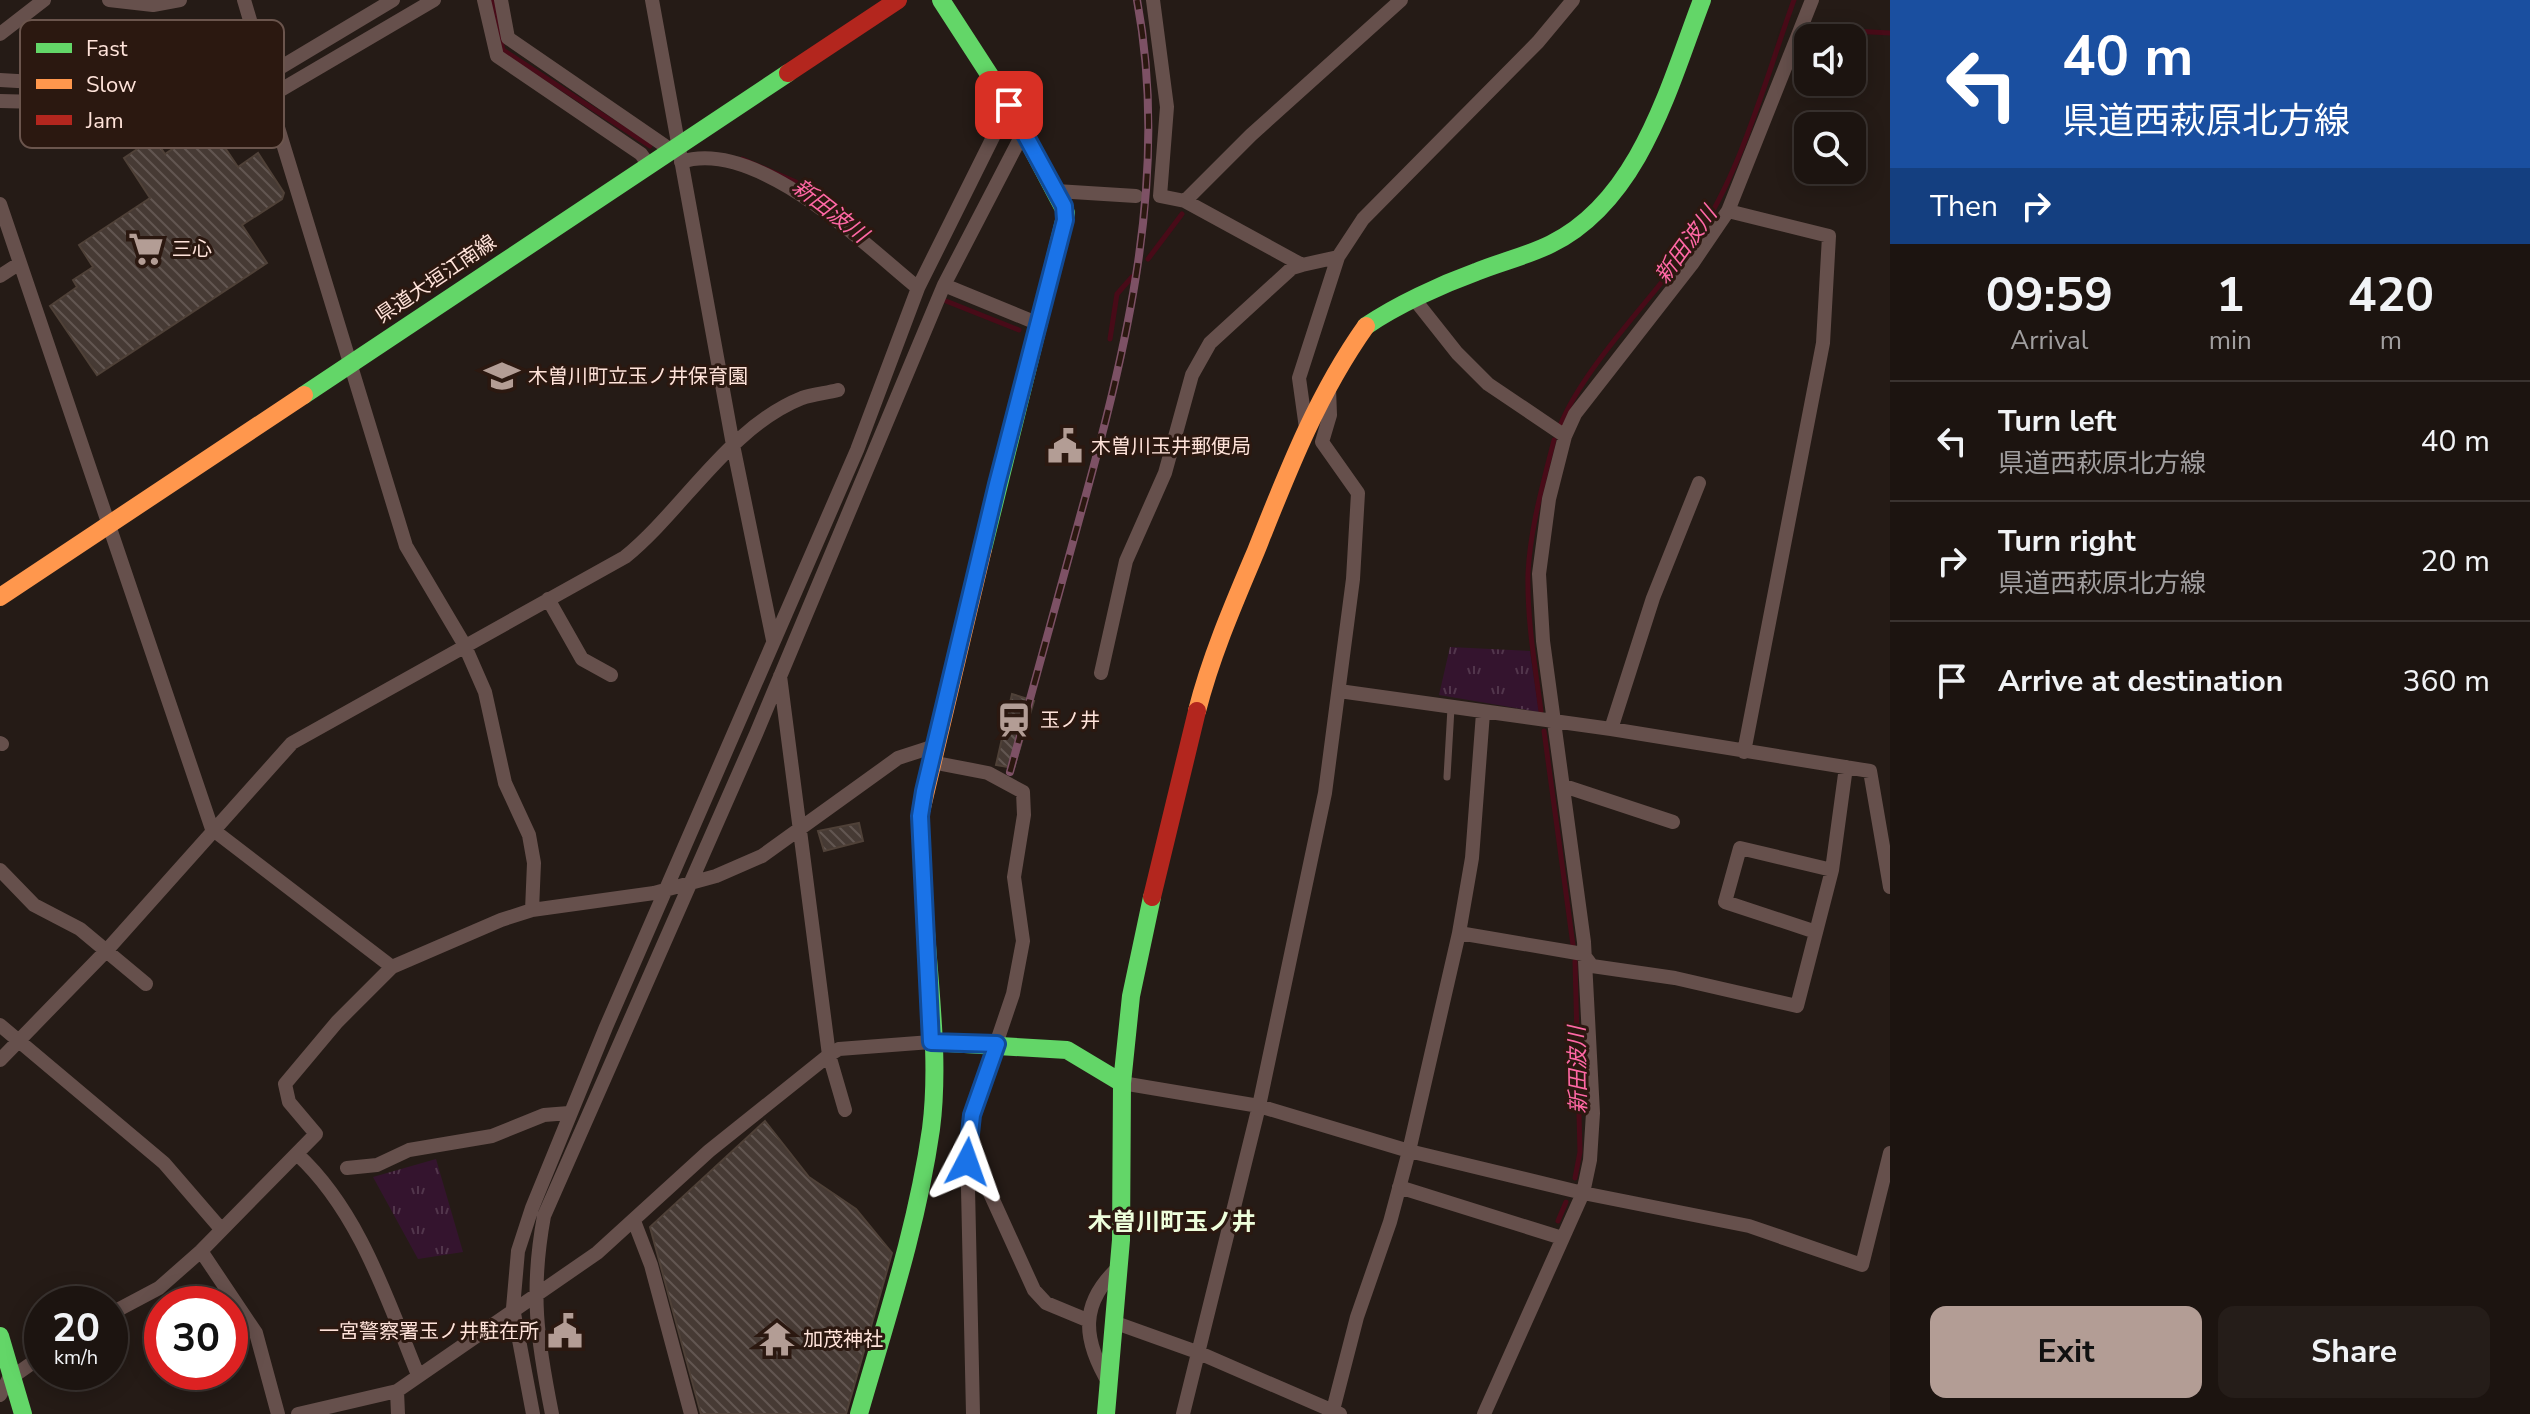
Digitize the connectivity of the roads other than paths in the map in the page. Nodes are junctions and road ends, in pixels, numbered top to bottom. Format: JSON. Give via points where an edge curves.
{"nodes":[{"id":1,"x":44,"y":0,"type":"edge"},
{"id":2,"x":109,"y":0,"type":"edge"},
{"id":3,"x":180,"y":0,"type":"edge"},
{"id":4,"x":244,"y":0,"type":"edge"},
{"id":5,"x":393,"y":0,"type":"edge"},
{"id":6,"x":434,"y":0,"type":"edge"},
{"id":7,"x":484,"y":0,"type":"edge"},
{"id":8,"x":501,"y":0,"type":"edge"},
{"id":9,"x":652,"y":0,"type":"edge"},
{"id":10,"x":898,"y":0,"type":"edge"},
{"id":11,"x":941,"y":0,"type":"edge"},
{"id":12,"x":1153,"y":0,"type":"edge"},
{"id":13,"x":1401,"y":0,"type":"edge"},
{"id":14,"x":1550,"y":0,"type":"edge"},
{"id":15,"x":1573,"y":0,"type":"edge"},
{"id":16,"x":1702,"y":0,"type":"edge"},
{"id":17,"x":1812,"y":0,"type":"edge"},
{"id":18,"x":1562,"y":12,"type":"junction"},
{"id":19,"x":250,"y":20,"type":"edge"},
{"id":20,"x":0,"y":34,"type":"edge"},
{"id":21,"x":284,"y":64,"type":"edge"},
{"id":22,"x":0,"y":80,"type":"edge"},
{"id":23,"x":20,"y":81,"type":"edge"},
{"id":24,"x":284,"y":89,"type":"edge"},
{"id":25,"x":0,"y":101,"type":"edge"},
{"id":26,"x":20,"y":102,"type":"edge"},
{"id":27,"x":1009,"y":105,"type":"junction"},
{"id":28,"x":1024,"y":131,"type":"junction"},
{"id":29,"x":284,"y":146,"type":"edge"},
{"id":30,"x":677,"y":152,"type":"junction"},
{"id":31,"x":648,"y":164,"type":"junction"},
{"id":32,"x":1056,"y":191,"type":"junction"},
{"id":33,"x":1136,"y":196,"type":"dead end"},
{"id":34,"x":1185,"y":201,"type":"junction"},
{"id":35,"x":0,"y":204,"type":"edge"},
{"id":36,"x":1728,"y":211,"type":"junction"},
{"id":37,"x":1338,"y":257,"type":"junction"},
{"id":38,"x":20,"y":263,"type":"junction"},
{"id":39,"x":1302,"y":265,"type":"junction"},
{"id":40,"x":0,"y":276,"type":"edge"},
{"id":41,"x":944,"y":285,"type":"junction"},
{"id":42,"x":918,"y":288,"type":"junction"},
{"id":43,"x":1415,"y":300,"type":"junction"},
{"id":44,"x":1039,"y":324,"type":"junction"},
{"id":45,"x":351,"y":362,"type":"junction"},
{"id":46,"x":1329,"y":388,"type":"junction"},
{"id":47,"x":838,"y":390,"type":"dead end"},
{"id":48,"x":1306,"y":428,"type":"junction"},
{"id":49,"x":1565,"y":436,"type":"junction"},
{"id":50,"x":733,"y":445,"type":"junction"},
{"id":51,"x":1699,"y":483,"type":"dead end"},
{"id":52,"x":110,"y":525,"type":"junction"},
{"id":53,"x":0,"y":597,"type":"edge"},
{"id":54,"x":548,"y":599,"type":"junction"},
{"id":55,"x":773,"y":640,"type":"junction"},
{"id":56,"x":464,"y":644,"type":"junction"},
{"id":57,"x":779,"y":673,"type":"junction"},
{"id":58,"x":1101,"y":673,"type":"dead end"},
{"id":59,"x":611,"y":675,"type":"dead end"},
{"id":60,"x":1339,"y":691,"type":"junction"},
{"id":61,"x":1451,"y":708,"type":"junction"},
{"id":62,"x":1483,"y":713,"type":"junction"},
{"id":63,"x":1555,"y":723,"type":"junction"},
{"id":64,"x":1611,"y":729,"type":"junction"},
{"id":65,"x":1744,"y":752,"type":"junction"},
{"id":66,"x":933,"y":754,"type":"junction"},
{"id":67,"x":1846,"y":767,"type":"junction"},
{"id":68,"x":1447,"y":777,"type":"dead end"},
{"id":69,"x":1564,"y":786,"type":"junction"},
{"id":70,"x":1673,"y":822,"type":"dead end"},
{"id":71,"x":212,"y":829,"type":"junction"},
{"id":72,"x":802,"y":829,"type":"junction"},
{"id":73,"x":0,"y":870,"type":"edge"},
{"id":74,"x":1832,"y":870,"type":"junction"},
{"id":75,"x":691,"y":885,"type":"junction"},
{"id":76,"x":1890,"y":887,"type":"edge"},
{"id":77,"x":667,"y":890,"type":"junction"},
{"id":78,"x":532,"y":910,"type":"junction"},
{"id":79,"x":1816,"y":932,"type":"junction"},
{"id":80,"x":1459,"y":933,"type":"junction"},
{"id":81,"x":107,"y":950,"type":"junction"},
{"id":82,"x":1583,"y":954,"type":"junction"},
{"id":83,"x":392,"y":967,"type":"junction"},
{"id":84,"x":146,"y":984,"type":"dead end"},
{"id":85,"x":0,"y":1025,"type":"edge"},
{"id":86,"x":20,"y":1042,"type":"junction"},
{"id":87,"x":931,"y":1042,"type":"junction"},
{"id":88,"x":997,"y":1044,"type":"junction"},
{"id":89,"x":829,"y":1055,"type":"junction"},
{"id":90,"x":0,"y":1060,"type":"edge"},
{"id":91,"x":1122,"y":1083,"type":"junction"},
{"id":92,"x":1259,"y":1106,"type":"junction"},
{"id":93,"x":845,"y":1110,"type":"dead end"},
{"id":94,"x":569,"y":1113,"type":"junction"},
{"id":95,"x":967,"y":1143,"type":"junction"},
{"id":96,"x":1409,"y":1151,"type":"junction"},
{"id":97,"x":1890,"y":1153,"type":"edge"},
{"id":98,"x":297,"y":1154,"type":"junction"},
{"id":99,"x":347,"y":1168,"type":"dead end"},
{"id":100,"x":1399,"y":1187,"type":"junction"},
{"id":101,"x":1583,"y":1193,"type":"junction"},
{"id":102,"x":634,"y":1221,"type":"junction"},
{"id":103,"x":221,"y":1229,"type":"junction"},
{"id":104,"x":1562,"y":1238,"type":"junction"},
{"id":105,"x":201,"y":1251,"type":"junction"},
{"id":106,"x":1120,"y":1266,"type":"junction"},
{"id":107,"x":534,"y":1293,"type":"junction"},
{"id":108,"x":128,"y":1304,"type":"edge"},
{"id":109,"x":513,"y":1308,"type":"junction"},
{"id":110,"x":1087,"y":1320,"type":"junction"},
{"id":111,"x":1116,"y":1323,"type":"junction"},
{"id":112,"x":0,"y":1336,"type":"edge"},
{"id":113,"x":1197,"y":1352,"type":"junction"},
{"id":114,"x":24,"y":1369,"type":"edge"},
{"id":115,"x":418,"y":1375,"type":"junction"},
{"id":116,"x":12,"y":1377,"type":"junction"},
{"id":117,"x":1110,"y":1385,"type":"junction"},
{"id":118,"x":397,"y":1391,"type":"junction"},
{"id":119,"x":0,"y":1395,"type":"edge"},
{"id":120,"x":1335,"y":1412,"type":"edge"},
{"id":121,"x":23,"y":1414,"type":"edge"},
{"id":122,"x":278,"y":1414,"type":"edge"},
{"id":123,"x":298,"y":1414,"type":"edge"},
{"id":124,"x":398,"y":1414,"type":"edge"},
{"id":125,"x":533,"y":1414,"type":"edge"},
{"id":126,"x":552,"y":1414,"type":"edge"},
{"id":127,"x":691,"y":1414,"type":"edge"},
{"id":128,"x":859,"y":1414,"type":"edge"},
{"id":129,"x":973,"y":1414,"type":"edge"},
{"id":130,"x":1106,"y":1414,"type":"edge"},
{"id":131,"x":1183,"y":1414,"type":"edge"},
{"id":132,"x":1484,"y":1414,"type":"edge"}],
"edges":[{"from":1,"to":20,"type":"street"},
{"from":2,"to":3,"type":"street","via":[[153,5]]},
{"from":4,"to":19,"type":"street"},
{"from":5,"to":21,"type":"street"},
{"from":6,"to":24,"type":"street"},
{"from":7,"to":31,"type":"street","via":[[497,56],[641,154]]},
{"from":8,"to":30,"type":"street","via":[[508,38]]},
{"from":9,"to":30,"type":"street"},
{"from":10,"to":30,"type":"main road","name":"県道大垣江南線"},
{"from":11,"to":27,"type":"main road"},
{"from":12,"to":34,"type":"street","via":[[1167,107],[1160,196]]},
{"from":13,"to":34,"type":"street"},
{"from":14,"to":18,"type":"street"},
{"from":15,"to":18,"type":"street"},
{"from":16,"to":43,"type":"main road","via":[[1658,114],[1621,184],[1600,208],[1552,244]]},
{"from":17,"to":36,"type":"street"},
{"from":18,"to":37,"type":"street","via":[[1363,219]]},
{"from":22,"to":23,"type":"street"},
{"from":25,"to":26,"type":"street"},
{"from":27,"to":28,"type":"main road"},
{"from":27,"to":42,"type":"street"},
{"from":28,"to":32,"type":"main road"},
{"from":28,"to":41,"type":"street"},
{"from":29,"to":45,"type":"street"},
{"from":30,"to":31,"type":"main road","name":"県道大垣江南線"},
{"from":30,"to":42,"type":"street","via":[[749,166],[794,188]]},
{"from":30,"to":50,"type":"street"},
{"from":31,"to":45,"type":"main road","name":"県道大垣江南線"},
{"from":32,"to":33,"type":"street"},
{"from":32,"to":44,"type":"main road","via":[[1065,220]]},
{"from":34,"to":39,"type":"street"},
{"from":35,"to":38,"type":"street"},
{"from":36,"to":49,"type":"street","via":[[1575,414]]},
{"from":36,"to":65,"type":"street","via":[[1829,236],[1823,343]]},
{"from":37,"to":39,"type":"street"},
{"from":37,"to":48,"type":"street","via":[[1299,378]]},
{"from":38,"to":40,"type":"street"},
{"from":38,"to":52,"type":"street"},
{"from":39,"to":58,"type":"street","via":[[1292,268],[1210,343],[1192,375],[1165,473],[1126,561]]},
{"from":41,"to":44,"type":"street"},
{"from":41,"to":57,"type":"street"},
{"from":42,"to":55,"type":"street","via":[[857,450]]},
{"from":43,"to":46,"type":"main road","via":[[1367,325]]},
{"from":43,"to":49,"type":"street","via":[[1488,384]]},
{"from":44,"to":66,"type":"main road"},
{"from":45,"to":52,"type":"main road","name":"県道大垣江南線"},
{"from":45,"to":56,"type":"street","via":[[406,546]]},
{"from":46,"to":48,"type":"main road"},
{"from":46,"to":60,"type":"street","via":[[1330,415],[1322,442],[1358,493]]},
{"from":47,"to":50,"type":"street","via":[[801,399]]},
{"from":48,"to":91,"type":"main road","via":[[1198,706],[1143,937],[1124,1039]]},
{"from":49,"to":63,"type":"street","via":[[1549,499],[1539,574]]},
{"from":50,"to":54,"type":"street","via":[[652,535],[625,557]]},
{"from":50,"to":55,"type":"street"},
{"from":51,"to":64,"type":"street","via":[[1653,598]]},
{"from":52,"to":53,"type":"main road","name":"県道大垣江南線"},
{"from":52,"to":71,"type":"street"},
{"from":54,"to":56,"type":"street"},
{"from":54,"to":59,"type":"street","via":[[582,659]]},
{"from":55,"to":57,"type":"street"},
{"from":55,"to":77,"type":"street"},
{"from":56,"to":71,"type":"street","via":[[292,743]]},
{"from":56,"to":78,"type":"street","via":[[485,692],[505,783],[529,835]]},
{"from":57,"to":72,"type":"street"},
{"from":57,"to":75,"type":"street"},
{"from":60,"to":61,"type":"street"},
{"from":60,"to":92,"type":"street","via":[[1298,934]]},
{"from":61,"to":62,"type":"street"},
{"from":61,"to":68,"type":"lane"},
{"from":62,"to":63,"type":"street"},
{"from":62,"to":80,"type":"street","via":[[1472,858]]},
{"from":63,"to":64,"type":"street"},
{"from":63,"to":69,"type":"street"},
{"from":64,"to":65,"type":"street"},
{"from":65,"to":67,"type":"street"},
{"from":66,"to":72,"type":"street","via":[[898,758]]},
{"from":66,"to":87,"type":"main road","via":[[920,816]]},
{"from":66,"to":88,"type":"street","via":[[1023,792],[1014,877],[1023,941]]},
{"from":67,"to":74,"type":"street"},
{"from":67,"to":76,"type":"street","via":[[1870,771]]},
{"from":69,"to":70,"type":"street"},
{"from":69,"to":82,"type":"street"},
{"from":71,"to":81,"type":"street"},
{"from":71,"to":83,"type":"street"},
{"from":72,"to":75,"type":"street","via":[[762,856]]},
{"from":72,"to":89,"type":"street"},
{"from":73,"to":81,"type":"street","via":[[34,905]]},
{"from":74,"to":79,"type":"street"},
{"from":74,"to":79,"type":"street","via":[[1740,848],[1725,902]]},
{"from":75,"to":77,"type":"street"},
{"from":75,"to":107,"type":"street","via":[[544,1216]]},
{"from":77,"to":78,"type":"street"},
{"from":77,"to":94,"type":"street"},
{"from":78,"to":83,"type":"street"},
{"from":79,"to":82,"type":"street","via":[[1797,1006],[1675,978],[1592,966]]},
{"from":80,"to":82,"type":"street"},
{"from":80,"to":96,"type":"street"},
{"from":81,"to":84,"type":"street"},
{"from":81,"to":86,"type":"street"},
{"from":82,"to":101,"type":"street","via":[[1593,1113]]},
{"from":83,"to":98,"type":"street","via":[[285,1084],[289,1102],[316,1134]]},
{"from":85,"to":86,"type":"street"},
{"from":86,"to":90,"type":"street"},
{"from":86,"to":103,"type":"street","via":[[164,1163]]},
{"from":87,"to":88,"type":"main road"},
{"from":87,"to":89,"type":"street","via":[[839,1049]]},
{"from":87,"to":128,"type":"main road","via":[[931,1128],[918,1203]]},
{"from":88,"to":91,"type":"main road","via":[[1067,1050]]},
{"from":88,"to":95,"type":"street"},
{"from":89,"to":93,"type":"street"},
{"from":89,"to":102,"type":"street","via":[[709,1151]]},
{"from":91,"to":92,"type":"street"},
{"from":91,"to":106,"type":"main road"},
{"from":92,"to":96,"type":"street"},
{"from":92,"to":113,"type":"street"},
{"from":94,"to":99,"type":"street","via":[[544,1115],[492,1136],[409,1150],[377,1165]]},
{"from":94,"to":109,"type":"street","via":[[518,1251]]},
{"from":95,"to":110,"type":"street","via":[[1034,1290],[1046,1303]]},
{"from":95,"to":129,"type":"street"},
{"from":96,"to":100,"type":"street"},
{"from":96,"to":101,"type":"street"},
{"from":97,"to":101,"type":"street","via":[[1862,1265],[1749,1226]]},
{"from":98,"to":103,"type":"street"},
{"from":98,"to":115,"type":"street","via":[[345,1214]]},
{"from":100,"to":104,"type":"street"},
{"from":100,"to":120,"type":"street","via":[[1357,1317]]},
{"from":101,"to":104,"type":"street"},
{"from":102,"to":107,"type":"street","via":[[597,1253]]},
{"from":102,"to":127,"type":"street"},
{"from":103,"to":105,"type":"street"},
{"from":104,"to":132,"type":"street"},
{"from":105,"to":108,"type":"street","via":[[159,1288]]},
{"from":105,"to":122,"type":"street","via":[[256,1333]]},
{"from":106,"to":110,"type":"street","via":[[1098,1286]]},
{"from":106,"to":111,"type":"main road"},
{"from":107,"to":109,"type":"street"},
{"from":107,"to":126,"type":"street"},
{"from":109,"to":115,"type":"street"},
{"from":109,"to":125,"type":"street"},
{"from":110,"to":117,"type":"street","via":[[1098,1365]]},
{"from":111,"to":113,"type":"street"},
{"from":111,"to":117,"type":"main road"},
{"from":112,"to":116,"type":"main road"},
{"from":113,"to":120,"type":"street"},
{"from":113,"to":131,"type":"street"},
{"from":114,"to":116,"type":"street"},
{"from":115,"to":118,"type":"street"},
{"from":116,"to":119,"type":"street"},
{"from":116,"to":121,"type":"main road"},
{"from":117,"to":130,"type":"main road"},
{"from":118,"to":123,"type":"street"},
{"from":118,"to":124,"type":"street"}]}
